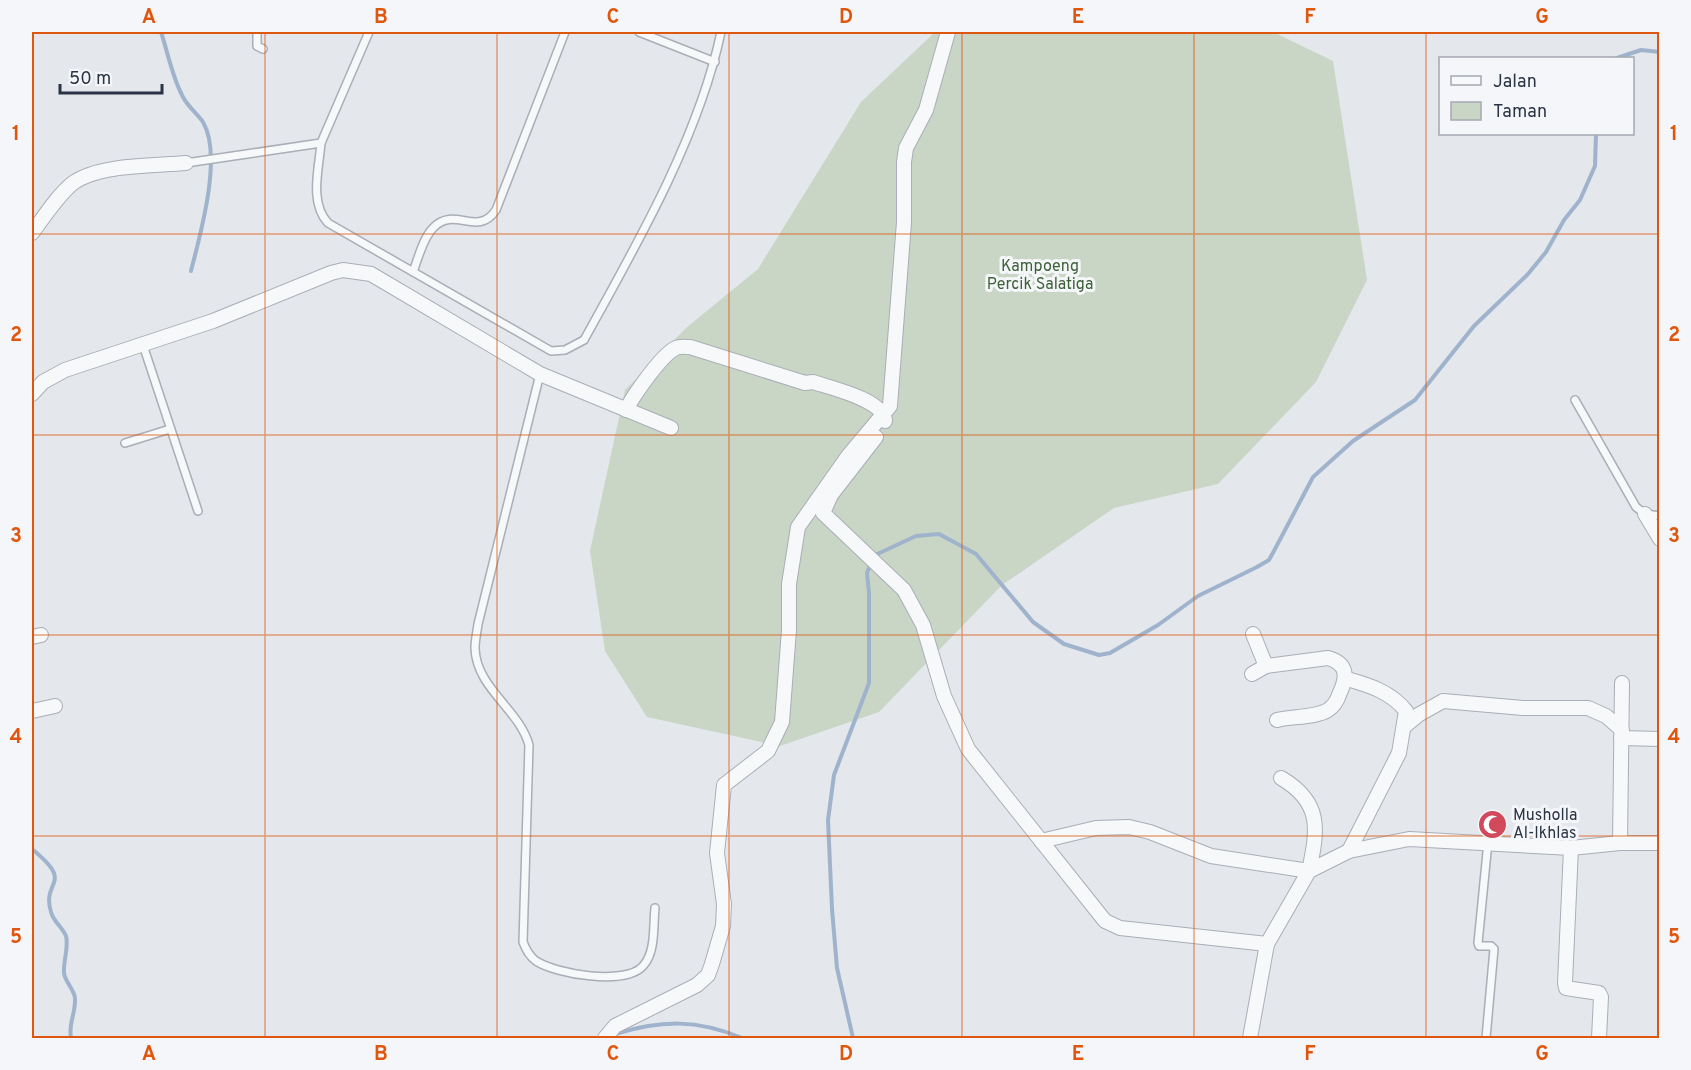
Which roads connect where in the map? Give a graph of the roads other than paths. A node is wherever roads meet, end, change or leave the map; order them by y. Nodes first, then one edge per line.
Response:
1 (256, 32) edge
2 (369, 32) edge
3 (565, 32) edge
4 (639, 32) edge
5 (721, 32) edge
6 (948, 32) edge
7 (263, 49) dead end
8 (715, 62) junction
9 (321, 143) junction
10 (186, 163) joint
11 (32, 233) edge
12 (413, 272) junction
13 (143, 345) junction
14 (540, 374) junction
15 (32, 394) edge
16 (1575, 400) dead end
17 (626, 410) junction
18 (885, 415) junction
19 (671, 428) dead end
20 (170, 429) junction
21 (125, 443) dead end
22 (198, 511) dead end
23 (1645, 514) junction
24 (1659, 516) edge
25 (1659, 539) edge
26 (1253, 634) dead end
27 (1266, 666) junction
28 (1252, 674) dead end
29 (1347, 679) junction
30 (1622, 683) dead end
31 (55, 706) dead end
32 (32, 711) edge
33 (1277, 720) dead end
34 (1406, 725) junction
35 (1621, 734) junction
36 (1659, 739) edge
37 (1281, 778) dead end
38 (1041, 841) junction
39 (1488, 842) junction
40 (1620, 843) junction
41 (1659, 843) edge
42 (1571, 848) junction
43 (1349, 851) junction
44 (1309, 871) junction
45 (655, 908) dead end
46 (1267, 944) junction
47 (608, 1035) edge
48 (1250, 1038) edge
49 (1486, 1038) edge
50 (1599, 1038) edge

1 - 7 lane
2 - 9 lane
3 - 12 lane
4 - 8 lane
5 - 8 lane
6 - 18 street
8 - 12 lane
9 - 10 lane
9 - 12 lane
10 - 11 street
13 - 14 street
13 - 15 street
13 - 20 lane
14 - 17 street
14 - 45 lane
16 - 23 lane
17 - 18 street
17 - 19 street
18 - 38 street
18 - 47 street
20 - 21 lane
20 - 22 lane
23 - 24 lane
23 - 25 street
26 - 27 street
27 - 28 street
27 - 29 street
29 - 33 street
29 - 34 street
30 - 35 street
31 - 32 street
34 - 35 street
34 - 43 street
35 - 36 street
35 - 40 street
37 - 44 street
38 - 44 street
38 - 46 street
39 - 42 street
39 - 43 street
39 - 49 lane
40 - 41 street
40 - 42 street
42 - 50 street
43 - 44 street
44 - 46 street
46 - 48 street

